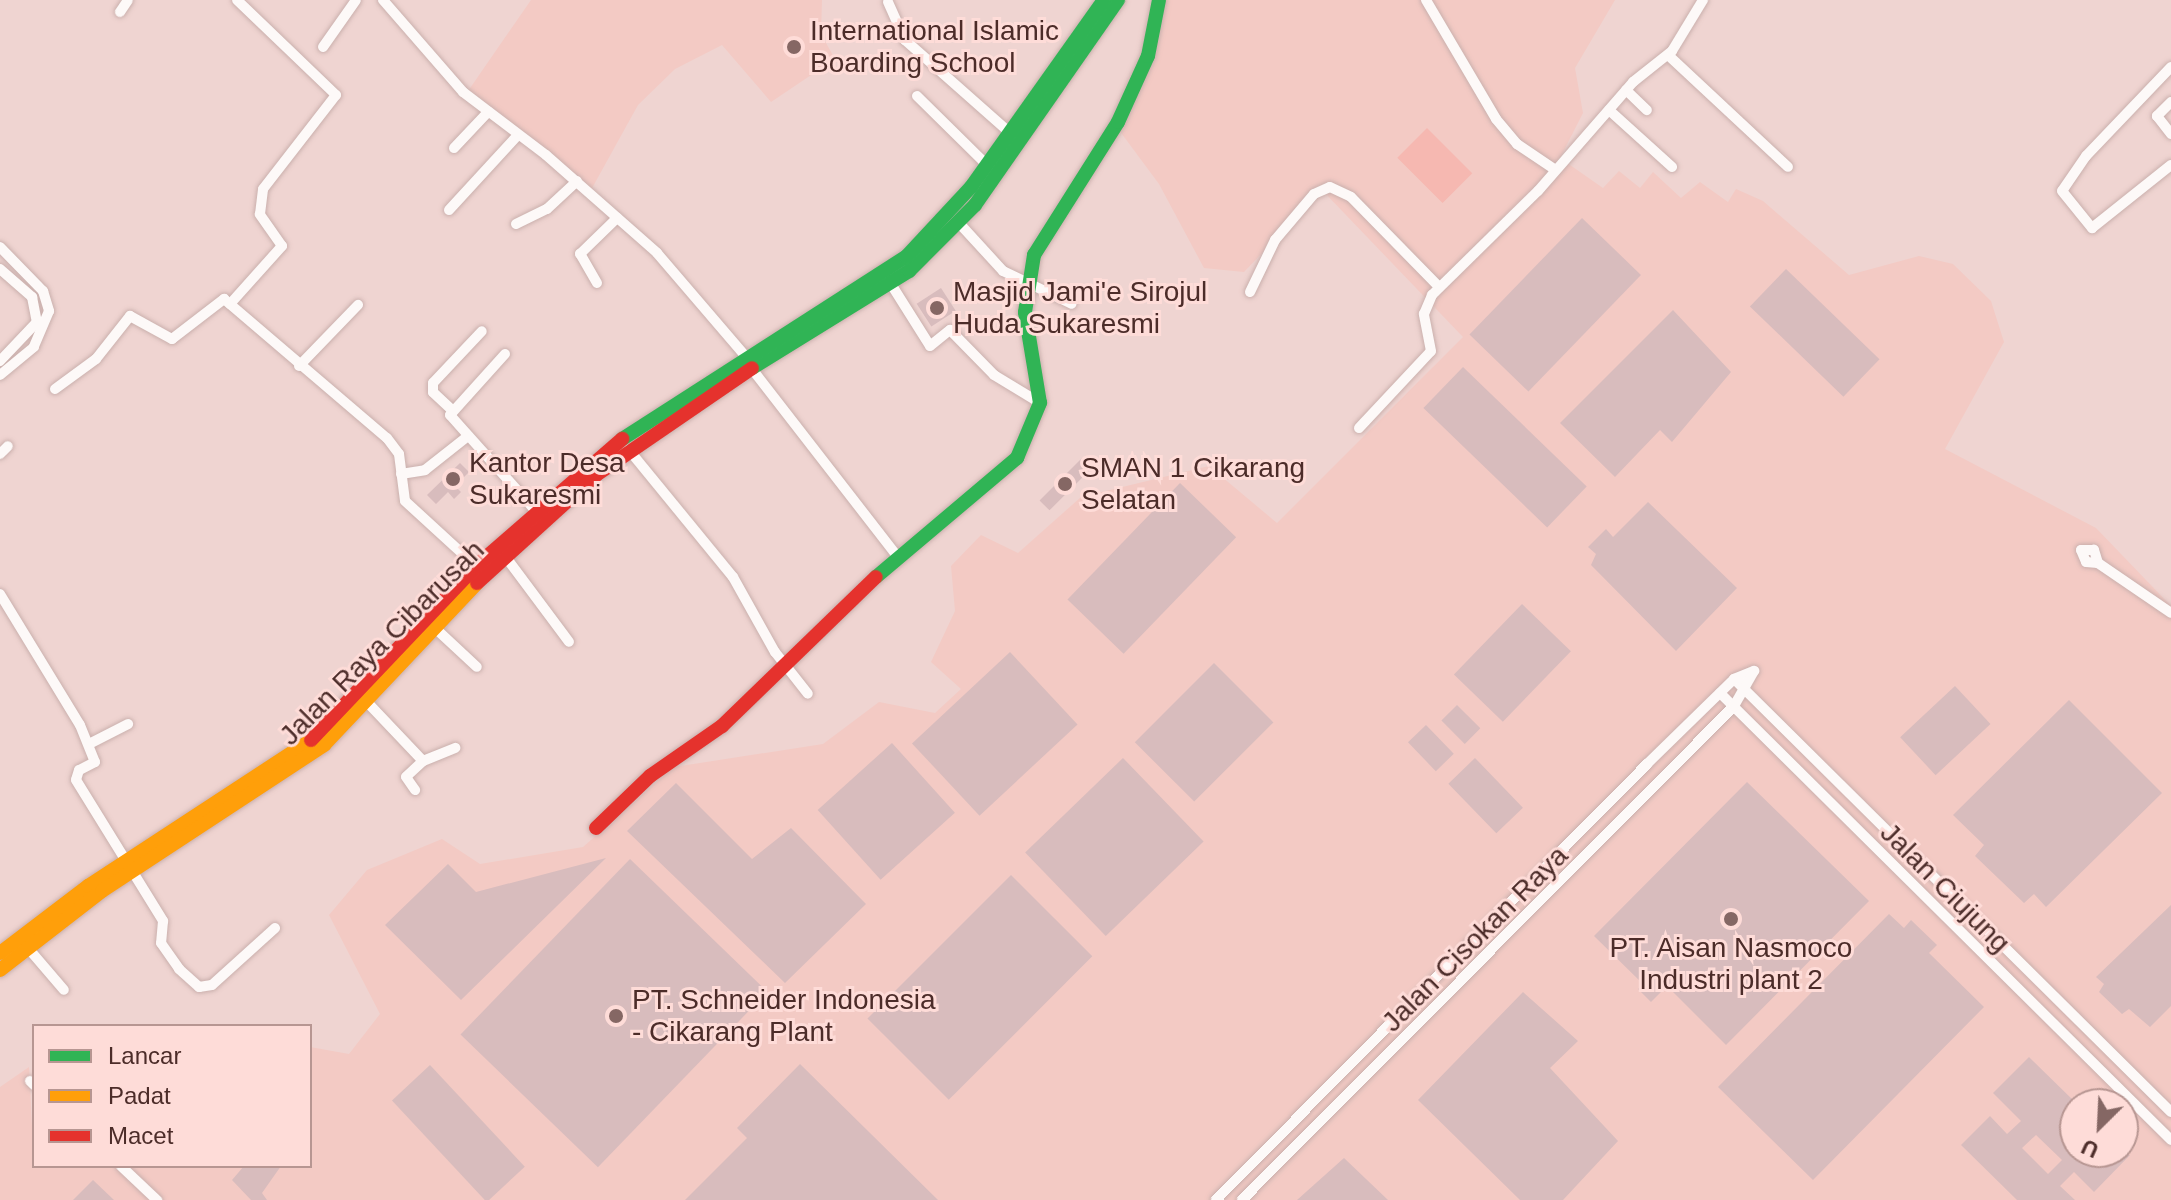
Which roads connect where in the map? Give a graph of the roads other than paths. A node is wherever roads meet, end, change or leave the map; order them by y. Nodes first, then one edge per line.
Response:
1 (128, 0) edge
2 (237, 0) edge
3 (356, 0) edge
4 (383, 0) edge
5 (1102, 0) edge
6 (1118, 0) edge
7 (1159, 0) edge
8 (1426, 0) edge
9 (1703, 0) edge
10 (888, 2) edge
11 (120, 12) dead end
12 (323, 47) dead end
13 (1668, 55) junction
14 (2171, 67) edge
15 (1626, 90) junction
16 (917, 96) dead end
17 (2171, 102) edge
18 (1609, 110) junction
19 (1647, 110) dead end
20 (488, 112) junction
21 (1010, 133) junction
22 (2171, 134) edge
23 (518, 135) junction
24 (454, 148) dead end
25 (987, 165) junction
26 (2171, 165) edge
27 (1672, 167) dead end
28 (1788, 167) dead end
29 (1554, 169) junction
30 (577, 181) junction
31 (449, 210) dead end
32 (617, 218) junction
33 (516, 224) dead end
34 (949, 227) junction
35 (0, 247) edge
36 (902, 268) junction
37 (0, 269) edge
38 (597, 283) dead end
39 (891, 284) junction
40 (1026, 284) junction
41 (1439, 287) junction
42 (1250, 292) dead end
43 (230, 304) junction
44 (1072, 304) dead end
45 (358, 305) dead end
46 (482, 331) dead end
47 (505, 354) dead end
48 (0, 361) edge
49 (749, 363) junction
50 (299, 366) junction
51 (0, 375) edge
52 (55, 389) dead end
53 (1040, 403) junction
54 (452, 410) junction
55 (1359, 428) dead end
56 (468, 436) junction
57 (629, 450) junction
58 (401, 474) junction
59 (534, 509) junction
60 (501, 555) junction
61 (897, 556) junction
62 (2098, 563) dead end
63 (476, 566) junction
64 (0, 594) edge
65 (2171, 613) edge
66 (435, 628) junction
67 (569, 642) dead end
68 (477, 667) dead end
69 (785, 668) junction
70 (1734, 679) junction
71 (1747, 692) junction
72 (1720, 693) junction
73 (808, 694) dead end
74 (367, 702) junction
75 (1734, 706) junction
76 (128, 724) dead end
77 (89, 744) junction
78 (456, 748) dead end
79 (423, 761) junction
80 (415, 790) dead end
81 (596, 828) dead end
82 (126, 868) junction
83 (275, 928) dead end
84 (28, 948) junction
85 (0, 953) edge
86 (0, 970) edge
87 (64, 990) dead end
88 (2171, 1112) edge
89 (2171, 1140) edge
90 (123, 1168) edge
91 (157, 1200) edge
92 (1216, 1200) edge
93 (1242, 1200) edge

1 - 11 street
2 - 43 street
3 - 12 street
4 - 20 street
5 - 21 street, Jalan Raya Cibarusah
6 - 34 street, Jalan Raya Cibarusah
7 - 40 street
8 - 29 street
9 - 13 street
10 - 21 street
13 - 15 street
13 - 28 street
14 - 26 street
15 - 18 street
15 - 19 street
16 - 25 street
17 - 22 street
18 - 27 street
18 - 29 street
20 - 23 street
20 - 24 street
21 - 25 street, Jalan Raya Cibarusah
23 - 30 street
23 - 31 street
25 - 34 street, Jalan Raya Cibarusah
29 - 41 street
30 - 32 street
30 - 33 street
32 - 38 street
32 - 49 street
34 - 36 street, Jalan Raya Cibarusah
34 - 40 street
35 - 51 street
36 - 39 street, Jalan Raya Cibarusah
36 - 49 street, Jalan Raya Cibarusah
37 - 48 street
39 - 49 street, Jalan Raya Cibarusah
39 - 53 street
40 - 44 street
40 - 53 street
41 - 42 street
41 - 55 street
43 - 50 street
43 - 52 street
45 - 50 street
46 - 54 street
47 - 54 street
49 - 57 street, Jalan Raya Cibarusah
49 - 59 street, Jalan Raya Cibarusah
49 - 61 street
50 - 58 street
53 - 61 street
54 - 56 street
56 - 58 street
56 - 59 street
57 - 60 street, Jalan Raya Cibarusah
57 - 69 street
58 - 63 street
59 - 60 street, Jalan Raya Cibarusah
60 - 63 street, Jalan Raya Cibarusah
60 - 66 street, Jalan Raya Cibarusah
60 - 67 street
61 - 69 street
62 - 65 street
63 - 82 street, Jalan Raya Cibarusah
64 - 77 street
66 - 68 street
66 - 74 street, Jalan Raya Cibarusah
69 - 73 street
69 - 81 street
70 - 71 street, Jalan Ciujung
70 - 71 street
70 - 72 street, Jalan Cisokan Raya
71 - 75 street, Jalan Cisokan Raya
71 - 88 street, Jalan Ciujung
72 - 75 street
72 - 92 street, Jalan Cisokan Raya
74 - 79 street
74 - 82 street, Jalan Raya Cibarusah
75 - 89 street
75 - 93 street, Jalan Cisokan Raya
76 - 77 street
77 - 82 street
78 - 79 street
79 - 80 street
82 - 83 street
82 - 84 street, Jalan Raya Cibarusah
82 - 85 street, Jalan Raya Cibarusah
84 - 86 street, Jalan Raya Cibarusah
84 - 87 street
90 - 91 street

